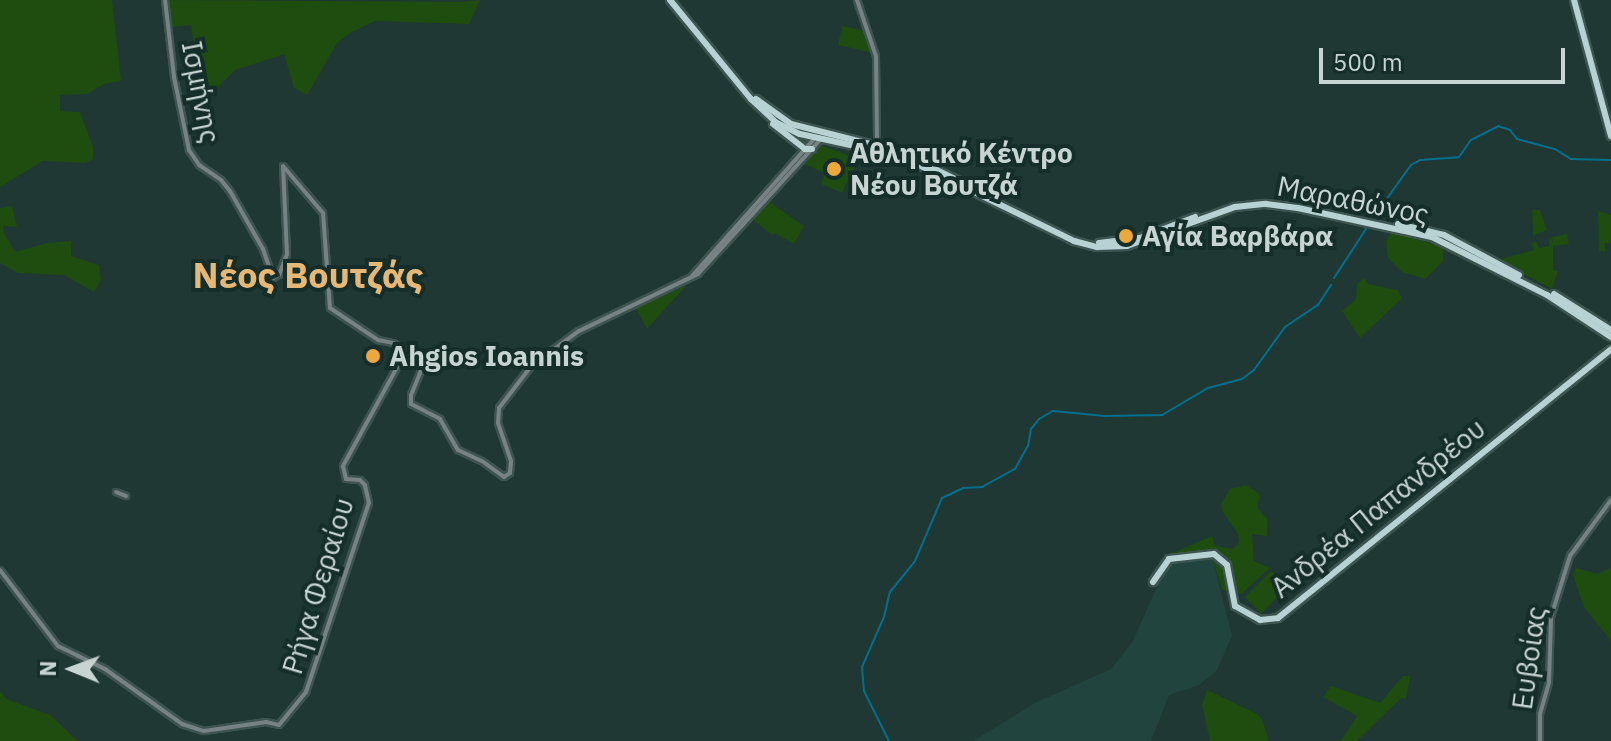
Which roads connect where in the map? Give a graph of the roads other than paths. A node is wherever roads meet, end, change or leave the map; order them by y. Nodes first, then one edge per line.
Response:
1 (165, 0) edge
2 (673, 0) edge
3 (857, 0) edge
4 (1574, 0) edge
5 (767, 116) junction
6 (820, 136) junction
7 (1611, 136) edge
8 (874, 147) junction
9 (808, 149) junction
10 (1611, 330) edge
11 (1611, 337) edge
12 (1611, 349) edge
13 (406, 351) junction
14 (116, 492) dead end
15 (126, 496) dead end
16 (1611, 500) edge
17 (0, 570) edge
18 (1153, 582) dead end
19 (1540, 741) edge

1 - 13 street, Ισμήνης
2 - 5 main road, Μαραθώνος
2 - 6 main road, Μαραθώνος
3 - 8 street
4 - 7 main road
5 - 6 main road, Μαραθώνος
5 - 9 main road
6 - 8 main road, Μαραθώνος
6 - 9 street
8 - 10 main road, Μαραθώνος
8 - 11 main road, Μαραθώνος
9 - 13 street
12 - 18 main road, Ανδρέα Παπανδρέου
13 - 17 street, Ρήγα Φεραίου
14 - 15 street
16 - 19 street, Ευβοίας

